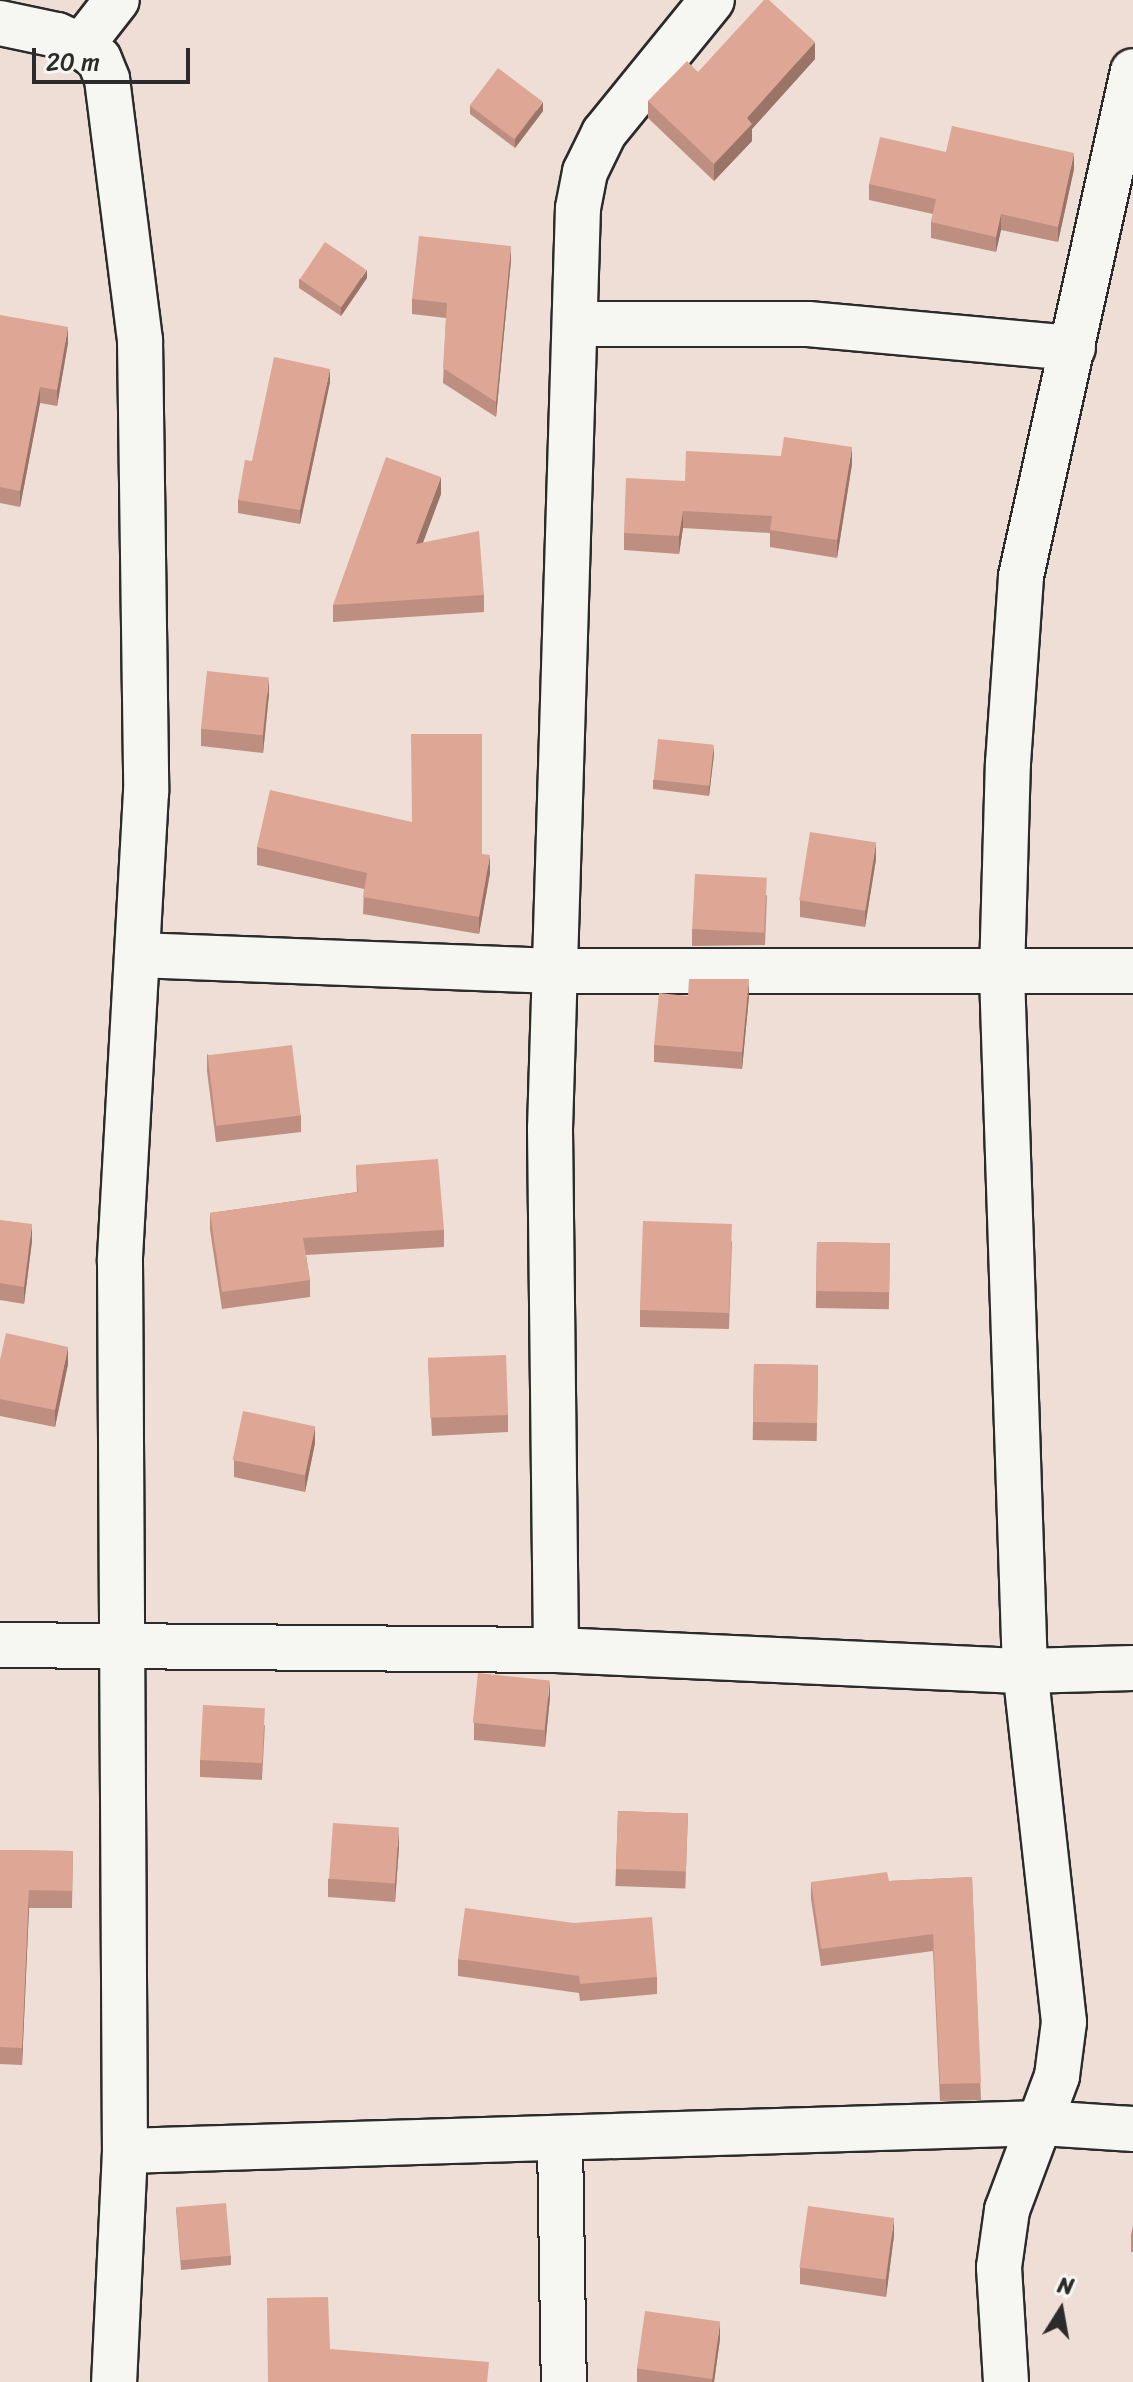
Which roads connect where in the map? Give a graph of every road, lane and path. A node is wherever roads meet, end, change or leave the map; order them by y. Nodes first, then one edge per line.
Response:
1 (117, 0) edge
2 (712, 0) edge
3 (0, 23) edge
4 (81, 46) junction
5 (1133, 71) edge
6 (575, 324) junction
7 (1073, 348) junction
8 (137, 955) junction
9 (555, 971) junction
10 (1133, 971) edge
11 (1002, 974) junction
12 (118, 1643) junction
13 (0, 1645) edge
14 (556, 1650) junction
15 (1133, 1668) edge
16 (1025, 1671) junction
17 (1042, 2123) junction
18 (1133, 2129) edge
19 (560, 2140) junction
20 (125, 2151) junction
21 (114, 2382) edge
22 (564, 2382) edge
23 (1006, 2382) edge

1 - 4 street
2 - 6 street
3 - 4 street
4 - 8 street
5 - 7 street
6 - 7 street
6 - 9 street
7 - 11 street
8 - 9 street
8 - 12 street
9 - 11 street
9 - 14 street
10 - 11 street
11 - 16 street
12 - 13 street
12 - 14 street
12 - 20 street
14 - 16 street
15 - 16 street
16 - 17 street
17 - 18 street
17 - 19 street
17 - 23 street
19 - 20 street
19 - 22 street
20 - 21 street

